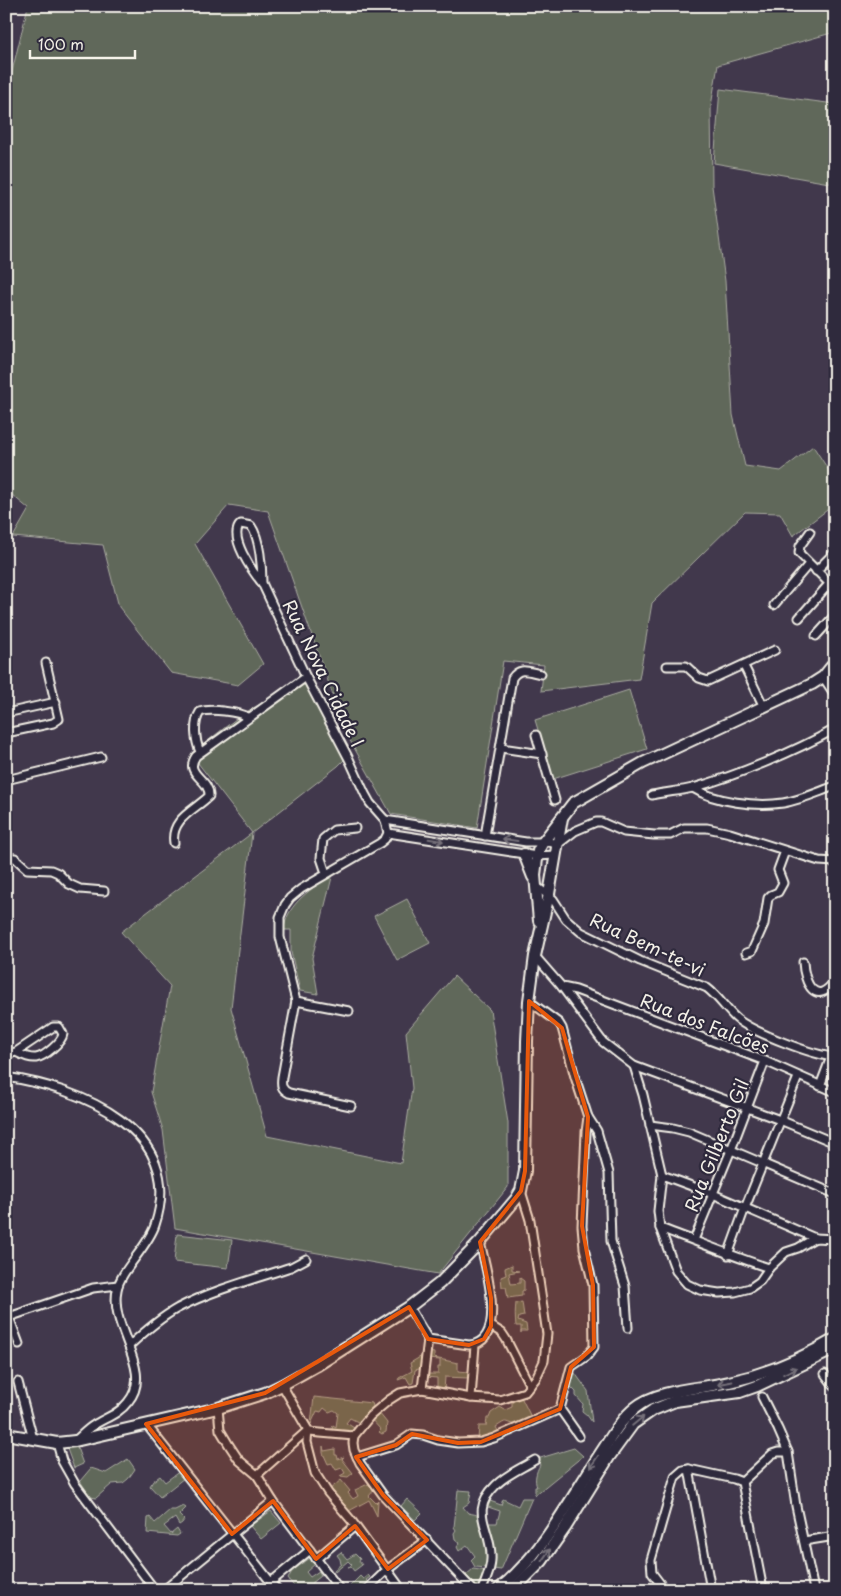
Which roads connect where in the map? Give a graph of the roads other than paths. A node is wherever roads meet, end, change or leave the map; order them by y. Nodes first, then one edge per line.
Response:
1 (810, 532) dead end
2 (835, 552) edge
3 (809, 564) junction
4 (816, 571) junction
5 (262, 583) junction
6 (832, 587) edge
7 (774, 605) dead end
8 (835, 615) edge
9 (799, 618) dead end
10 (816, 636) dead end
11 (775, 650) dead end
12 (835, 662) edge
13 (46, 663) dead end
14 (667, 666) dead end
15 (744, 666) junction
16 (541, 674) dead end
17 (306, 677) junction
18 (822, 677) junction
19 (835, 695) edge
20 (56, 702) junction
21 (764, 707) junction
22 (6, 713) edge
23 (248, 717) junction
24 (835, 730) edge
25 (6, 733) edge
26 (536, 735) dead end
27 (501, 748) junction
28 (200, 752) junction
29 (542, 754) junction
30 (101, 757) dead end
31 (6, 780) edge
32 (835, 786) edge
33 (693, 788) junction
34 (652, 795) dead end
35 (555, 800) dead end
36 (562, 818) junction
37 (385, 820) junction
38 (355, 828) dead end
39 (388, 832) junction
40 (477, 835) junction
41 (486, 836) junction
42 (526, 842) junction
43 (543, 842) junction
44 (174, 843) dead end
45 (475, 846) junction
46 (556, 850) junction
47 (786, 851) junction
48 (524, 854) junction
49 (537, 856) junction
50 (6, 857) edge
51 (835, 862) edge
52 (326, 873) junction
53 (536, 886) junction
54 (104, 891) dead end
55 (549, 894) junction
56 (540, 932) junction
57 (746, 953) dead end
58 (535, 956) junction
59 (803, 962) dead end
60 (835, 980) edge
61 (562, 987) junction
62 (530, 1001) junction
63 (296, 1002) junction
64 (349, 1011) dead end
65 (16, 1052) junction
66 (6, 1054) edge
67 (833, 1057) edge
68 (765, 1061) junction
69 (634, 1066) junction
70 (6, 1077) edge
71 (798, 1077) junction
72 (820, 1086) junction
73 (835, 1092) edge
74 (351, 1106) dead end
75 (748, 1108) junction
76 (588, 1117) junction
77 (780, 1120) junction
78 (650, 1125) junction
79 (835, 1143) edge
80 (732, 1150) junction
81 (763, 1163) junction
82 (662, 1175) junction
83 (521, 1191) junction
84 (713, 1194) junction
85 (835, 1194) edge
86 (745, 1208) junction
87 (660, 1228) junction
88 (815, 1238) junction
89 (835, 1238) edge
90 (694, 1240) junction
91 (480, 1242) junction
92 (728, 1255) junction
93 (306, 1259) dead end
94 (769, 1268) junction
95 (118, 1285) junction
96 (408, 1307) junction
97 (6, 1308) edge
98 (9, 1317) junction
99 (491, 1326) junction
100 (628, 1328) dead end
101 (428, 1339) junction
102 (835, 1339) edge
103 (19, 1344) dead end
104 (475, 1345) junction
105 (129, 1346) junction
106 (835, 1349) edge
107 (825, 1374) dead end
108 (18, 1382) dead end
109 (282, 1386) junction
110 (530, 1386) junction
111 (835, 1386) edge
112 (422, 1389) junction
113 (762, 1397) dead end
114 (471, 1398) junction
115 (218, 1408) junction
116 (560, 1409) junction
117 (146, 1424) junction
118 (308, 1430) junction
119 (6, 1434) edge
120 (354, 1436) junction
121 (579, 1436) dead end
122 (33, 1439) junction
123 (75, 1441) junction
124 (57, 1443) junction
125 (788, 1452) junction
126 (357, 1457) junction
127 (535, 1460) dead end
128 (689, 1469) junction
129 (257, 1475) junction
130 (742, 1482) junction
131 (274, 1501) junction
132 (355, 1526) junction
133 (232, 1534) junction
134 (835, 1536) edge
135 (427, 1540) junction
136 (804, 1541) junction
137 (310, 1550) junction
138 (316, 1559) junction
139 (388, 1569) junction
140 (271, 1582) junction
141 (156, 1590) edge
142 (164, 1590) edge
143 (276, 1590) edge
144 (340, 1590) edge
145 (366, 1590) edge
146 (402, 1590) edge
147 (473, 1590) edge
148 (482, 1590) edge
149 (498, 1590) edge
150 (513, 1590) edge
151 (665, 1590) edge
152 (711, 1590) edge
153 (763, 1590) edge
154 (814, 1590) edge

1 - 3 street
2 - 4 street
3 - 4 street
3 - 7 street
4 - 6 street
5 - 5 street, Rua Nova Cidade I
5 - 17 street, Rua Nova Cidade I
6 - 9 street
8 - 10 street
11 - 15 street
12 - 18 main road
13 - 20 street
14 - 15 street
15 - 21 street
16 - 27 street
17 - 23 street
17 - 37 street, Rua Nova Cidade I
18 - 19 street
18 - 21 main road
20 - 22 street
20 - 25 street
21 - 36 main road
23 - 28 street
23 - 28 street
24 - 33 street
26 - 29 street
27 - 29 street
27 - 41 street
28 - 44 street
29 - 35 street
30 - 31 street
32 - 33 street
33 - 34 street
36 - 43 main road
36 - 46 main road
37 - 39 street, Rua Nova Cidade I
37 - 40 street
38 - 52 street
39 -> 45 street
39 - 52 street
40 - 41 street
40 - 45 street
42 -> 41 street
42 - 43 street
42 - 48 street
43 - 46 street
43 - 49 main road
45 - 48 street
46 - 47 street
46 - 49 street
46 - 55 main road
47 - 51 street
47 - 57 street
48 - 49 street
48 - 53 main road
49 - 53 main road
50 - 54 street
52 - 63 street
53 - 55 street, Rua Bem-te-vi
53 - 56 main road
55 - 56 main road
55 - 67 street, Rua Bem-te-vi
56 - 58 main road
58 - 61 street
58 - 62 main road
59 - 60 street
61 - 68 street, Rua dos Falcões
61 - 69 street
62 - 76 street
62 - 83 main road
63 - 64 street
63 - 74 street
65 - 65 street
65 - 66 street
67 - 72 street
68 - 71 street, Rua dos Falcões
68 - 75 street, Rua Gilberto Gil
69 - 75 street
69 - 78 street
70 - 95 street
71 - 72 street, Rua dos Falcões
71 - 77 street
72 - 73 street, Rua dos Falcões
75 - 77 street
75 - 80 street, Rua Gilberto Gil
76 - 100 street
76 - 116 street
77 - 79 street
77 - 81 street
78 - 80 street
78 - 82 street
80 - 81 street
80 - 84 street, Rua Gilberto Gil
81 - 85 street
81 - 86 street
82 - 84 street
82 - 87 street
83 - 91 main road
83 - 110 street
84 - 86 street
84 - 90 street, Rua Gilberto Gil
86 - 88 street
86 - 92 street
87 - 90 street
87 - 94 street
88 - 89 street
88 - 94 street
90 - 92 street
91 - 96 main road
91 - 99 street
92 - 94 street
93 - 105 street
95 - 98 street
95 - 105 street
96 - 101 street
96 - 109 main road
97 - 98 street
98 - 103 street
99 - 104 street
99 - 110 street
101 - 104 street
101 - 112 street
102 -> 149 main road
104 - 114 street
105 - 123 street
150 -> 106 main road
107 - 111 street
108 - 122 street
109 - 115 main road
109 - 118 street
110 - 114 street
112 - 114 street
112 - 120 street
113 - 125 street
115 - 117 main road
115 - 129 street
116 - 121 street
116 - 126 street
117 - 123 main road
117 - 133 street
118 - 120 street
118 - 129 street
118 - 132 street
119 - 122 main road
120 - 126 street
122 - 124 main road
123 - 124 main road
124 - 141 street
125 - 130 street
125 - 136 street
126 - 135 street
127 - 148 street
128 - 130 street
128 - 151 street
128 - 152 street
129 - 131 street
130 - 153 street
131 - 133 street
131 - 137 street
132 - 138 street
132 - 139 street
133 - 140 street
133 - 142 street
134 - 136 street
135 - 139 street
135 - 147 street
136 - 154 street
137 - 138 street
137 - 140 street
138 - 144 street
139 - 145 street
139 - 146 street
140 - 143 street

